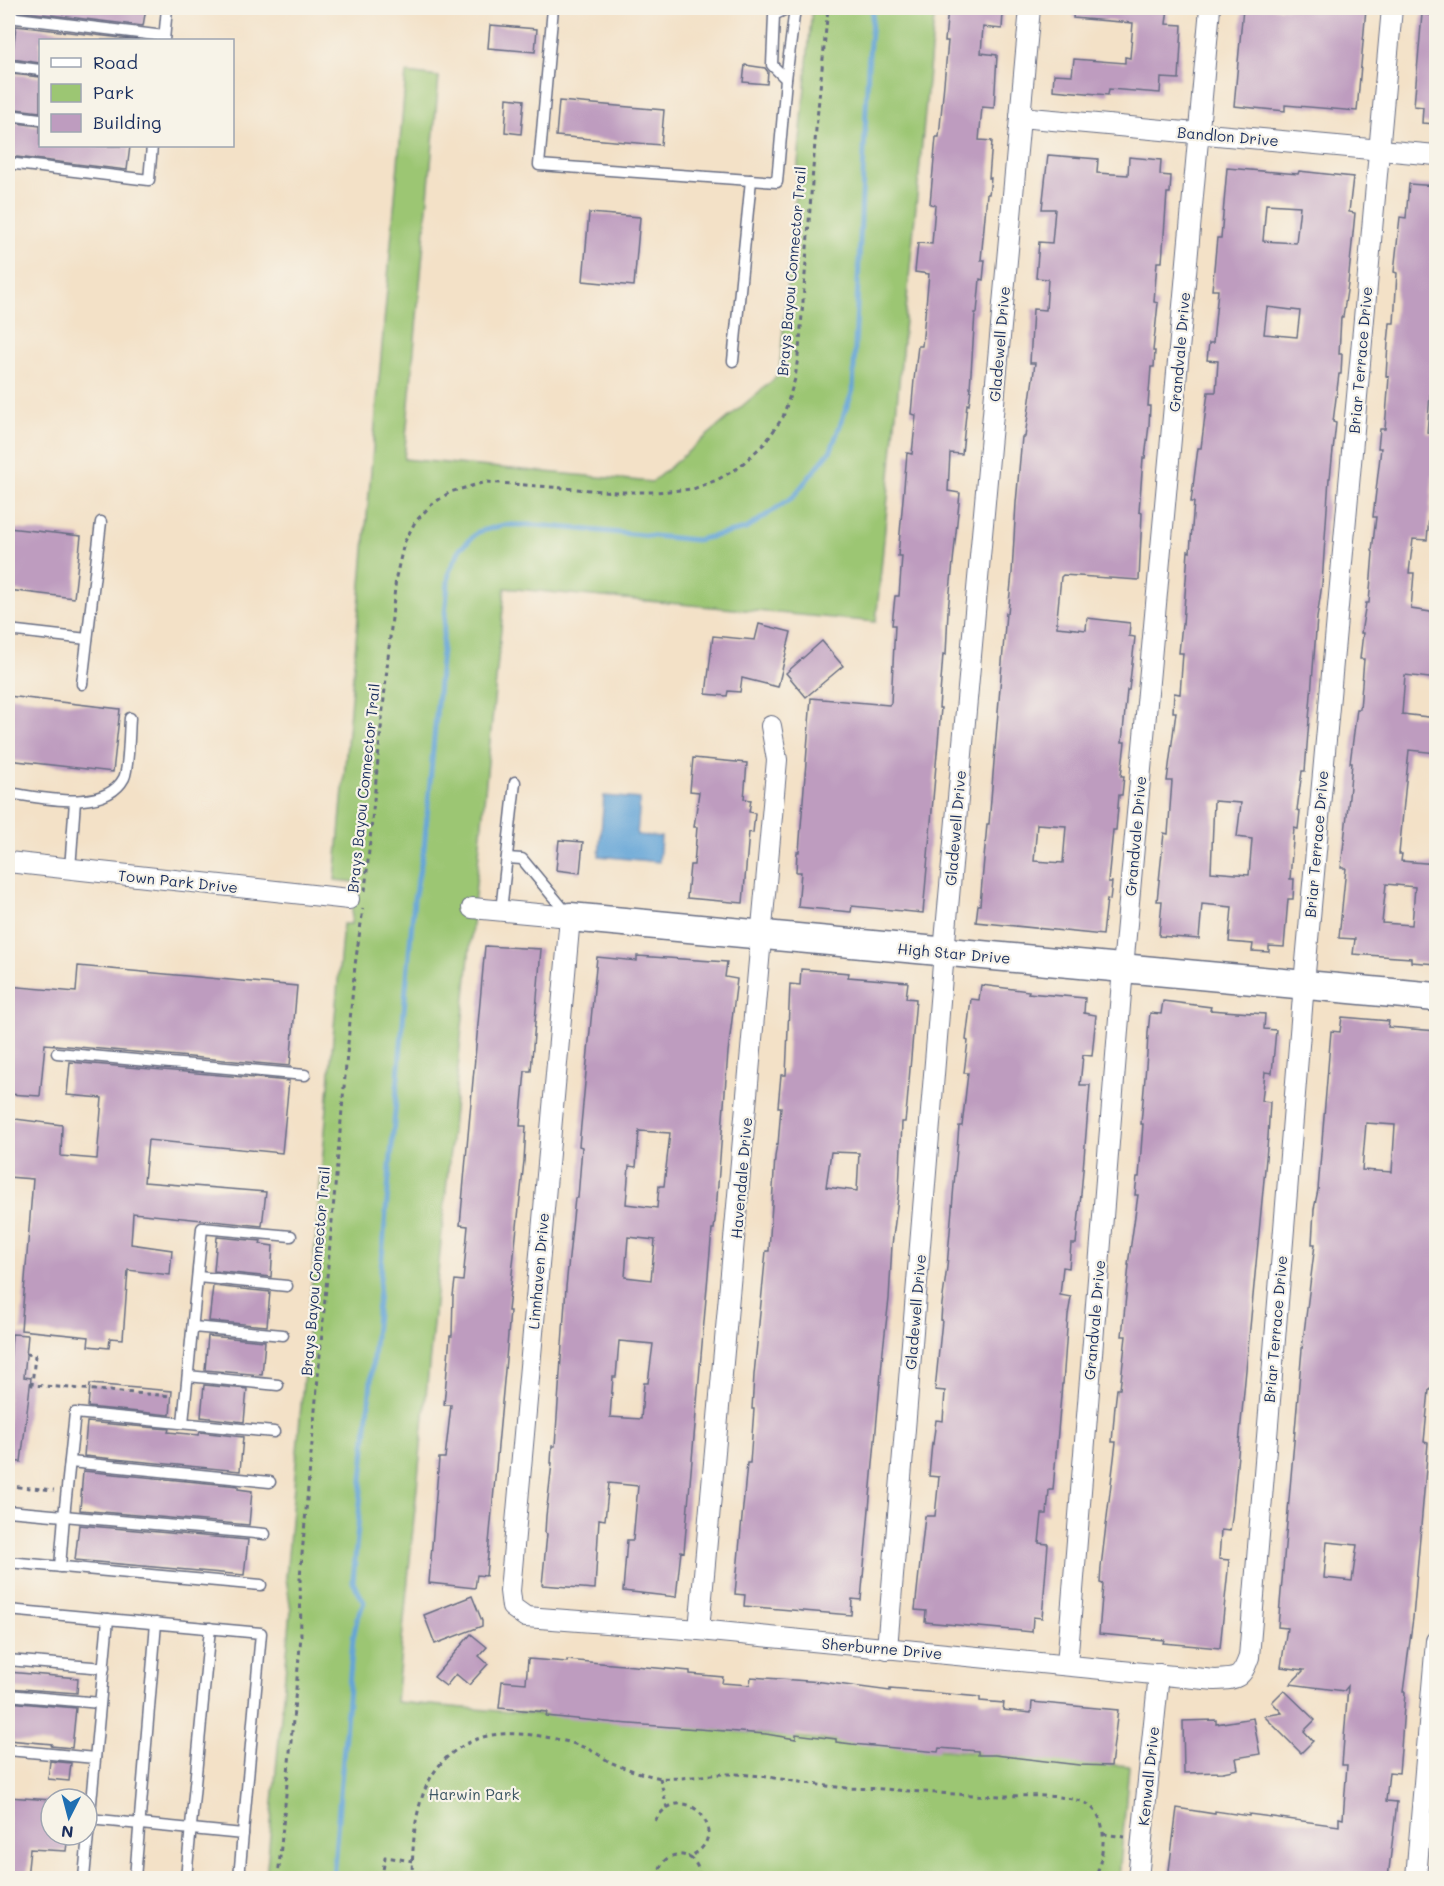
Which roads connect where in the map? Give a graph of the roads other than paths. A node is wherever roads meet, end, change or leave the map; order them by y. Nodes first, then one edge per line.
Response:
1 (167, 8) edge
2 (554, 8) edge
3 (788, 8) edge
4 (795, 8) edge
5 (1030, 8) edge
6 (1210, 8) edge
7 (1392, 8) edge
8 (8, 17) edge
9 (164, 38) edge
10 (8, 66) edge
11 (39, 70) edge
12 (786, 79) junction
13 (8, 116) edge
14 (1020, 117) junction
15 (39, 119) edge
16 (1199, 133) junction
17 (152, 147) edge
18 (1380, 150) junction
19 (1437, 155) edge
20 (8, 163) edge
21 (751, 180) junction
22 (733, 361) dead end
23 (101, 522) dead end
24 (8, 630) edge
25 (87, 639) junction
26 (82, 684) dead end
27 (130, 718) dead end
28 (771, 726) dead end
29 (515, 782) dead end
30 (8, 793) edge
31 (75, 801) junction
32 (507, 858) junction
33 (8, 862) edge
34 (70, 869) junction
35 (349, 899) dead end
36 (472, 908) dead end
37 (501, 911) junction
38 (570, 917) junction
39 (763, 936) junction
40 (944, 952) junction
41 (1123, 968) junction
42 (1304, 984) junction
43 (1437, 997) edge
44 (57, 1053) dead end
45 (305, 1075) dead end
46 (291, 1236) dead end
47 (198, 1277) junction
48 (287, 1286) dead end
49 (193, 1327) junction
50 (283, 1335) dead end
51 (188, 1376) junction
52 (278, 1384) dead end
53 (183, 1424) junction
54 (274, 1432) dead end
55 (70, 1462) junction
56 (270, 1482) dead end
57 (8, 1511) edge
58 (64, 1516) junction
59 (265, 1534) dead end
60 (8, 1562) edge
61 (60, 1567) junction
62 (261, 1585) dead end
63 (8, 1610) edge
64 (526, 1617) joint
65 (108, 1619) junction
66 (156, 1623) junction
67 (210, 1628) junction
68 (699, 1630) junction
69 (1437, 1641) edge
70 (887, 1649) junction
71 (8, 1660) edge
72 (1067, 1665) junction
73 (104, 1668) junction
74 (1159, 1674) junction
75 (1236, 1677) joint
76 (8, 1695) edge
77 (100, 1703) junction
78 (8, 1750) edge
79 (95, 1758) junction
80 (92, 1787) edge
81 (99, 1821) edge
82 (141, 1824) junction
83 (191, 1829) junction
84 (243, 1834) junction
85 (87, 1847) edge
86 (84, 1878) edge
87 (135, 1878) edge
88 (186, 1878) edge
89 (239, 1878) edge
90 (1138, 1878) edge
91 (1416, 1878) edge

1 - 9 lane
2 - 21 lane
3 - 12 lane
4 - 12 lane
5 - 14 street, Gladewell Drive
6 - 16 street, Grandvale Drive
7 - 18 street, Briar Terrace Drive
8 - 9 lane
10 - 11 lane
12 - 21 lane
13 - 15 lane
14 - 16 street, Bandlon Drive
14 - 40 street, Gladewell Drive
16 - 18 street, Bandlon Drive
16 - 41 street, Grandvale Drive
17 - 20 lane
18 - 19 street, Bandlon Drive
18 - 42 street, Briar Terrace Drive
21 - 22 lane
23 - 25 lane
24 - 25 lane
25 - 26 lane
27 - 31 lane
28 - 39 street, Havendale Drive
29 - 32 lane
30 - 31 lane
31 - 34 lane
32 - 37 lane
32 - 38 lane
33 - 34 street, Town Park Drive
34 - 35 street, Town Park Drive
36 - 37 street, High Star Drive
37 - 38 street, High Star Drive
38 - 39 street, High Star Drive
38 - 64 street, Linnhaven Drive
39 - 40 street, High Star Drive
39 - 68 street, Havendale Drive
40 - 41 street, High Star Drive
40 - 70 street, Gladewell Drive
41 - 42 street, High Star Drive
41 - 72 street, Grandvale Drive
42 - 43 street, High Star Drive
42 - 75 street, Briar Terrace Drive
44 - 45 lane
46 - 47 lane
47 - 48 lane
47 - 49 lane
49 - 50 lane
49 - 51 lane
51 - 52 lane
51 - 53 lane
53 - 54 lane
53 - 55 lane
55 - 56 lane
55 - 58 lane
57 - 58 lane
58 - 59 lane
58 - 61 lane
60 - 61 lane
61 - 62 lane
63 - 65 lane
64 - 68 street, Sherburne Drive
65 - 66 lane
65 - 73 lane
66 - 67 lane
66 - 82 lane
67 - 83 lane
67 - 84 lane
68 - 70 street, Sherburne Drive
69 - 91 street
70 - 72 street, Sherburne Drive
71 - 73 lane
72 - 74 street, Sherburne Drive
73 - 77 lane
74 - 75 street, Sherburne Drive
74 - 90 street, Kenwall Drive
76 - 77 lane
77 - 79 lane
78 - 79 lane
79 - 80 lane
81 - 82 lane
82 - 83 lane
82 - 87 lane
83 - 84 lane
83 - 88 lane
84 - 89 lane
85 - 86 lane

